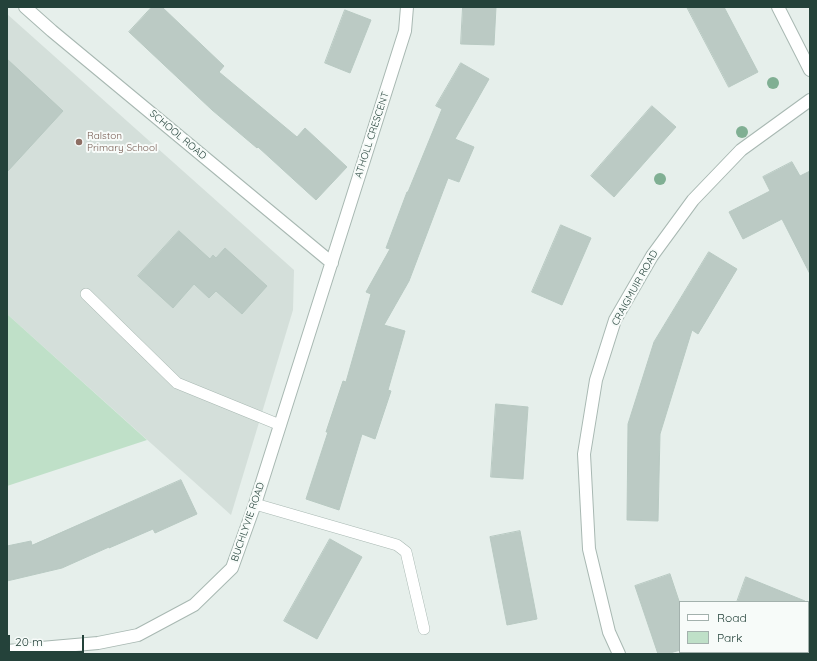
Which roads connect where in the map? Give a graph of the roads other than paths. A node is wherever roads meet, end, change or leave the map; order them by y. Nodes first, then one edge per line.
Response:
1 (25, 7) edge
2 (407, 7) edge
3 (778, 7) edge
4 (810, 70) edge
5 (810, 100) edge
6 (332, 263) junction
7 (86, 294) dead end
8 (280, 424) junction
9 (255, 504) junction
10 (424, 629) dead end
11 (7, 651) edge
12 (619, 654) edge

1 - 6 street, SCHOOL ROAD
2 - 6 street, ATHOLL CRESCENT
3 - 4 street
5 - 12 street, CRAIGMUIR ROAD
6 - 8 street, BUCHLYVIE ROAD
7 - 8 lane
8 - 9 street, BUCHLYVIE ROAD
9 - 10 lane
9 - 11 street, BUCHLYVIE ROAD

